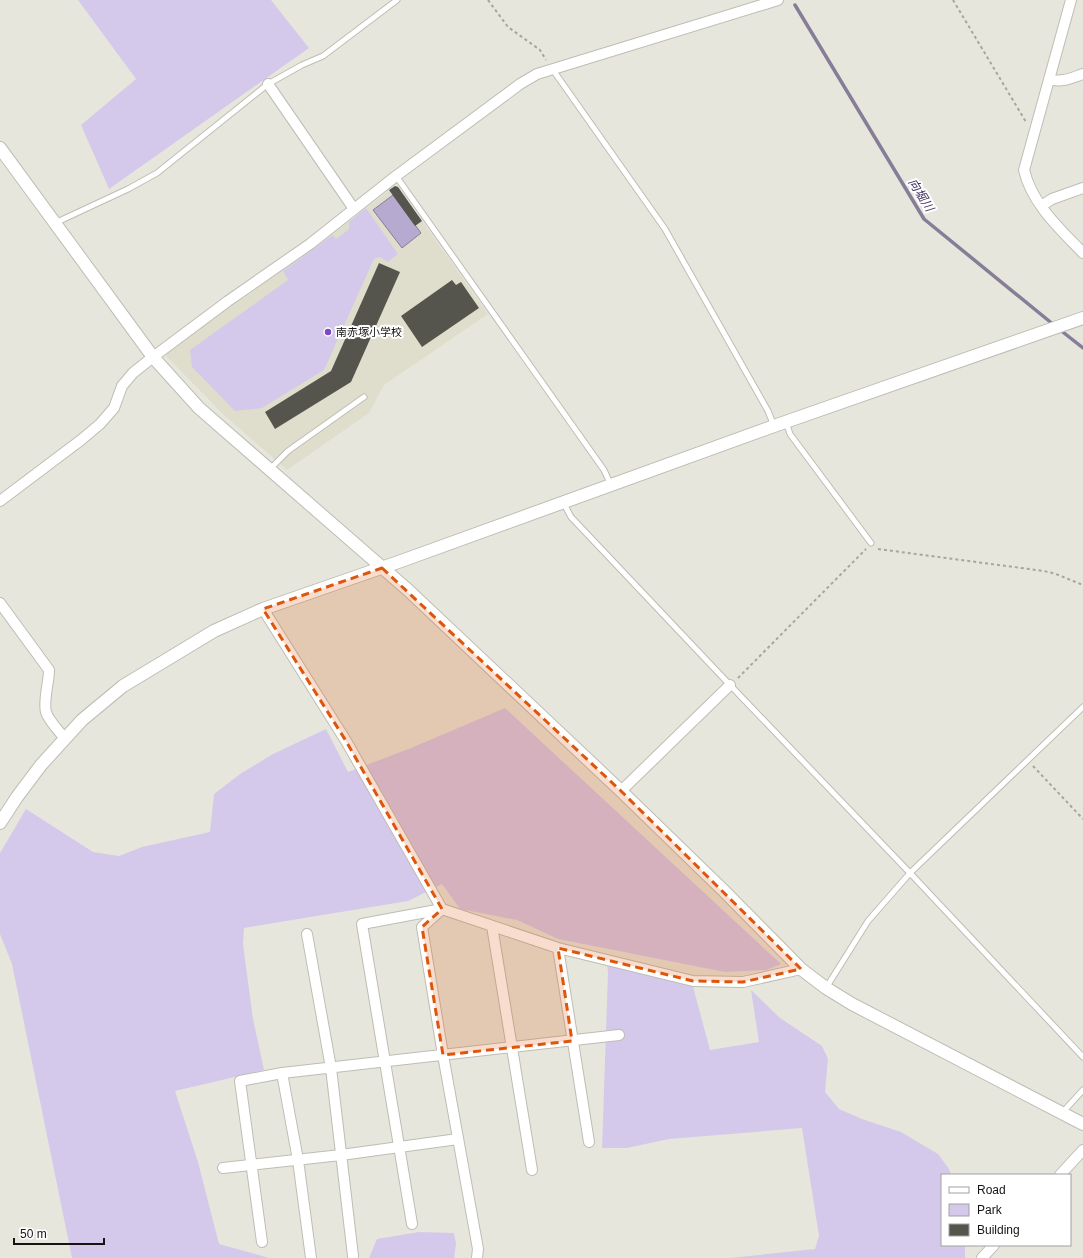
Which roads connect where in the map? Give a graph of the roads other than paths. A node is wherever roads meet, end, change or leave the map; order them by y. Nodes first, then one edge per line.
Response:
1 (397, 0) edge
2 (778, 0) edge
3 (1071, 0) edge
4 (553, 70) junction
5 (1083, 74) edge
6 (1049, 79) junction
7 (268, 84) junction
8 (0, 148) edge
9 (396, 176) junction
10 (1083, 188) edge
11 (1042, 206) junction
12 (354, 209) junction
13 (55, 223) junction
14 (1083, 253) edge
15 (1083, 318) edge
16 (153, 357) junction
17 (364, 397) dead end
18 (786, 422) junction
19 (774, 426) junction
20 (270, 470) junction
21 (611, 485) junction
22 (0, 501) edge
23 (563, 502) junction
24 (871, 543) road end
25 (382, 568) junction
26 (0, 604) edge
27 (264, 609) junction
28 (730, 686) junction
29 (1083, 706) edge
30 (65, 739) junction
31 (621, 791) junction
32 (0, 823) edge
33 (910, 873) junction
34 (442, 908) junction
35 (492, 926) junction
36 (306, 934) dead end
37 (558, 948) junction
38 (801, 969) junction
39 (826, 988) junction
40 (620, 1035) dead end
41 (572, 1041) junction
42 (512, 1048) junction
43 (443, 1055) junction
44 (1083, 1057) edge
45 (385, 1062) junction
46 (331, 1068) junction
47 (282, 1073) junction
48 (1083, 1090) edge
49 (1062, 1113) junction
50 (1083, 1124) edge
51 (458, 1139) junction
52 (588, 1142) dead end
53 (399, 1147) junction
54 (1083, 1150) edge
55 (341, 1155) junction
56 (298, 1160) junction
57 (252, 1165) junction
58 (223, 1168) dead end
59 (532, 1170) dead end
60 (1061, 1174) edge
61 (412, 1224) dead end
62 (262, 1242) dead end
63 (993, 1246) edge
64 (352, 1256) dead end
65 (310, 1258) edge
66 (477, 1258) edge
67 (982, 1258) edge

1 - 7 lane
2 - 4 street
3 - 6 street
4 - 9 street
4 - 19 lane
5 - 6 street
6 - 11 street
7 - 12 street
7 - 13 lane
8 - 13 street
9 - 12 street
9 - 21 lane
10 - 11 street
11 - 14 street
12 - 16 street
13 - 16 street
15 - 18 street
16 - 20 street
16 - 22 street
17 - 20 lane
18 - 19 street
18 - 24 lane
19 - 21 street
20 - 25 street
21 - 23 street
23 - 25 street
23 - 28 lane
25 - 27 street
25 - 31 street
26 - 30 street
27 - 30 street
27 - 34 street
28 - 31 street
28 - 33 lane
29 - 33 lane
30 - 32 street
31 - 38 street
33 - 39 lane
33 - 44 lane
34 - 35 street
34 - 43 street
34 - 45 street
35 - 37 street
35 - 42 street
36 - 46 street
37 - 38 street
37 - 41 street
38 - 39 street
39 - 49 street
40 - 41 street
41 - 42 street
41 - 52 street
42 - 43 street
42 - 59 street
43 - 45 street
43 - 51 street
45 - 46 street
45 - 53 street
46 - 47 street
46 - 55 street
47 - 56 street
47 - 57 street
48 - 49 lane
49 - 50 street
51 - 53 street
51 - 66 street
53 - 55 street
53 - 61 street
54 - 60 street
55 - 56 street
55 - 64 street
56 - 57 street
56 - 65 street
57 - 58 street
57 - 62 street
63 - 67 street

